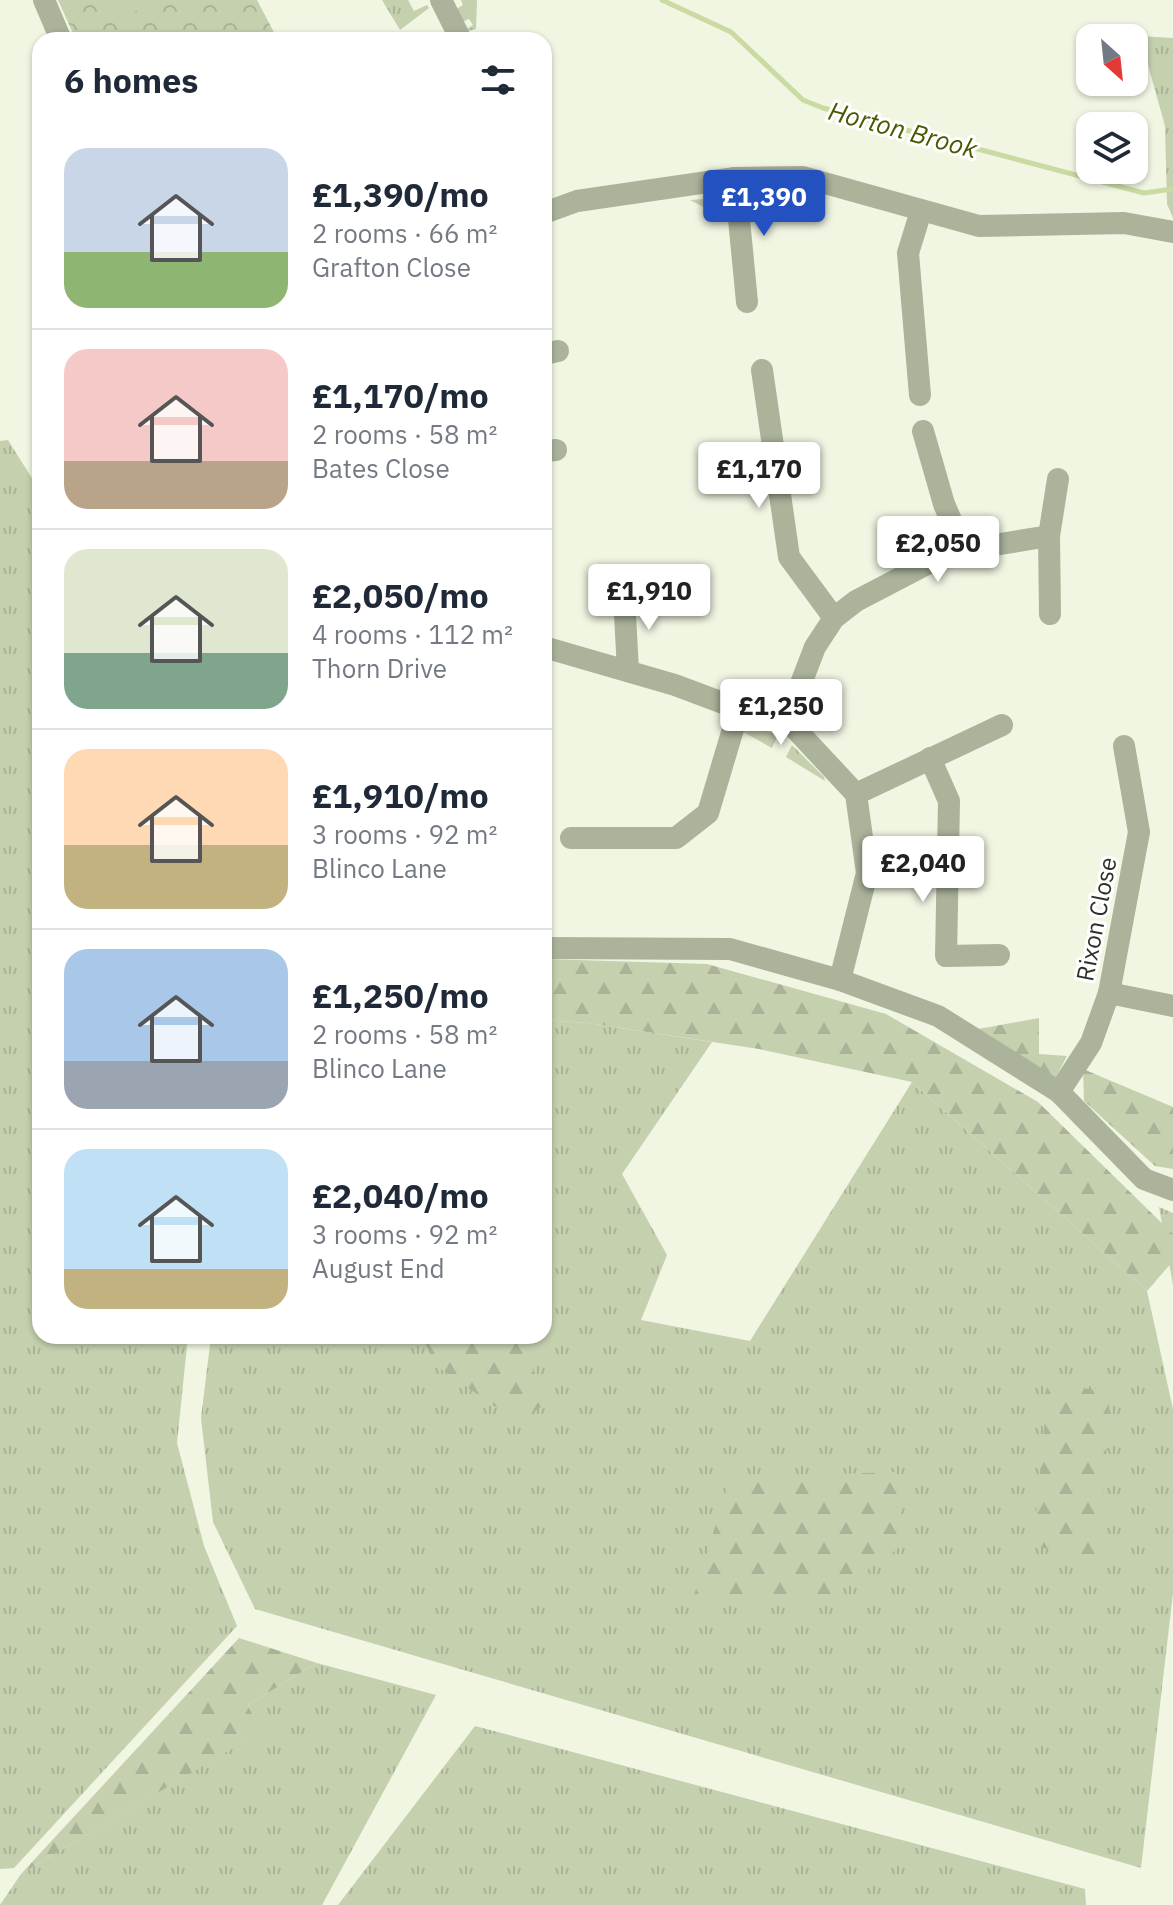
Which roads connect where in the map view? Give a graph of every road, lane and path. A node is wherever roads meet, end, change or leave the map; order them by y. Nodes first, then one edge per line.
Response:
1 (44, 0) edge
2 (441, 0) edge
3 (58, 32) edge
4 (457, 32) edge
5 (735, 178) junction
6 (552, 207) edge
7 (921, 211) junction
8 (1173, 232) edge
9 (747, 302) dead end
10 (762, 370) dead end
11 (920, 395) dead end
12 (923, 431) dead end
13 (1058, 479) dead end
14 (1049, 536) junction
15 (964, 550) junction
16 (624, 595) dead end
17 (1050, 614) dead end
18 (834, 618) junction
19 (552, 649) edge
20 (628, 671) junction
21 (739, 709) junction
22 (787, 720) junction
23 (1002, 725) dead end
24 (1124, 746) dead end
25 (930, 758) junction
26 (856, 794) junction
27 (571, 838) dead end
28 (552, 948) edge
29 (999, 955) dead end
30 (840, 980) junction
31 (1109, 993) junction
32 (1173, 1006) edge
33 (1059, 1092) junction
34 (1173, 1190) edge

1 - 3 street
2 - 4 street
5 - 6 street
5 - 7 street
5 - 9 street
7 - 8 street
7 - 11 street
10 - 18 street
12 - 15 street
13 - 14 street
14 - 15 street
14 - 17 street
15 - 18 street
16 - 20 street
18 - 22 street
19 - 20 street
20 - 21 street
21 - 22 street
21 - 27 street
22 - 26 street
23 - 25 street
24 - 31 street, Rixon Close
25 - 26 street
25 - 29 street
26 - 30 street
28 - 30 street
30 - 33 street
31 - 32 street
31 - 33 street, Rixon Close
33 - 34 street

